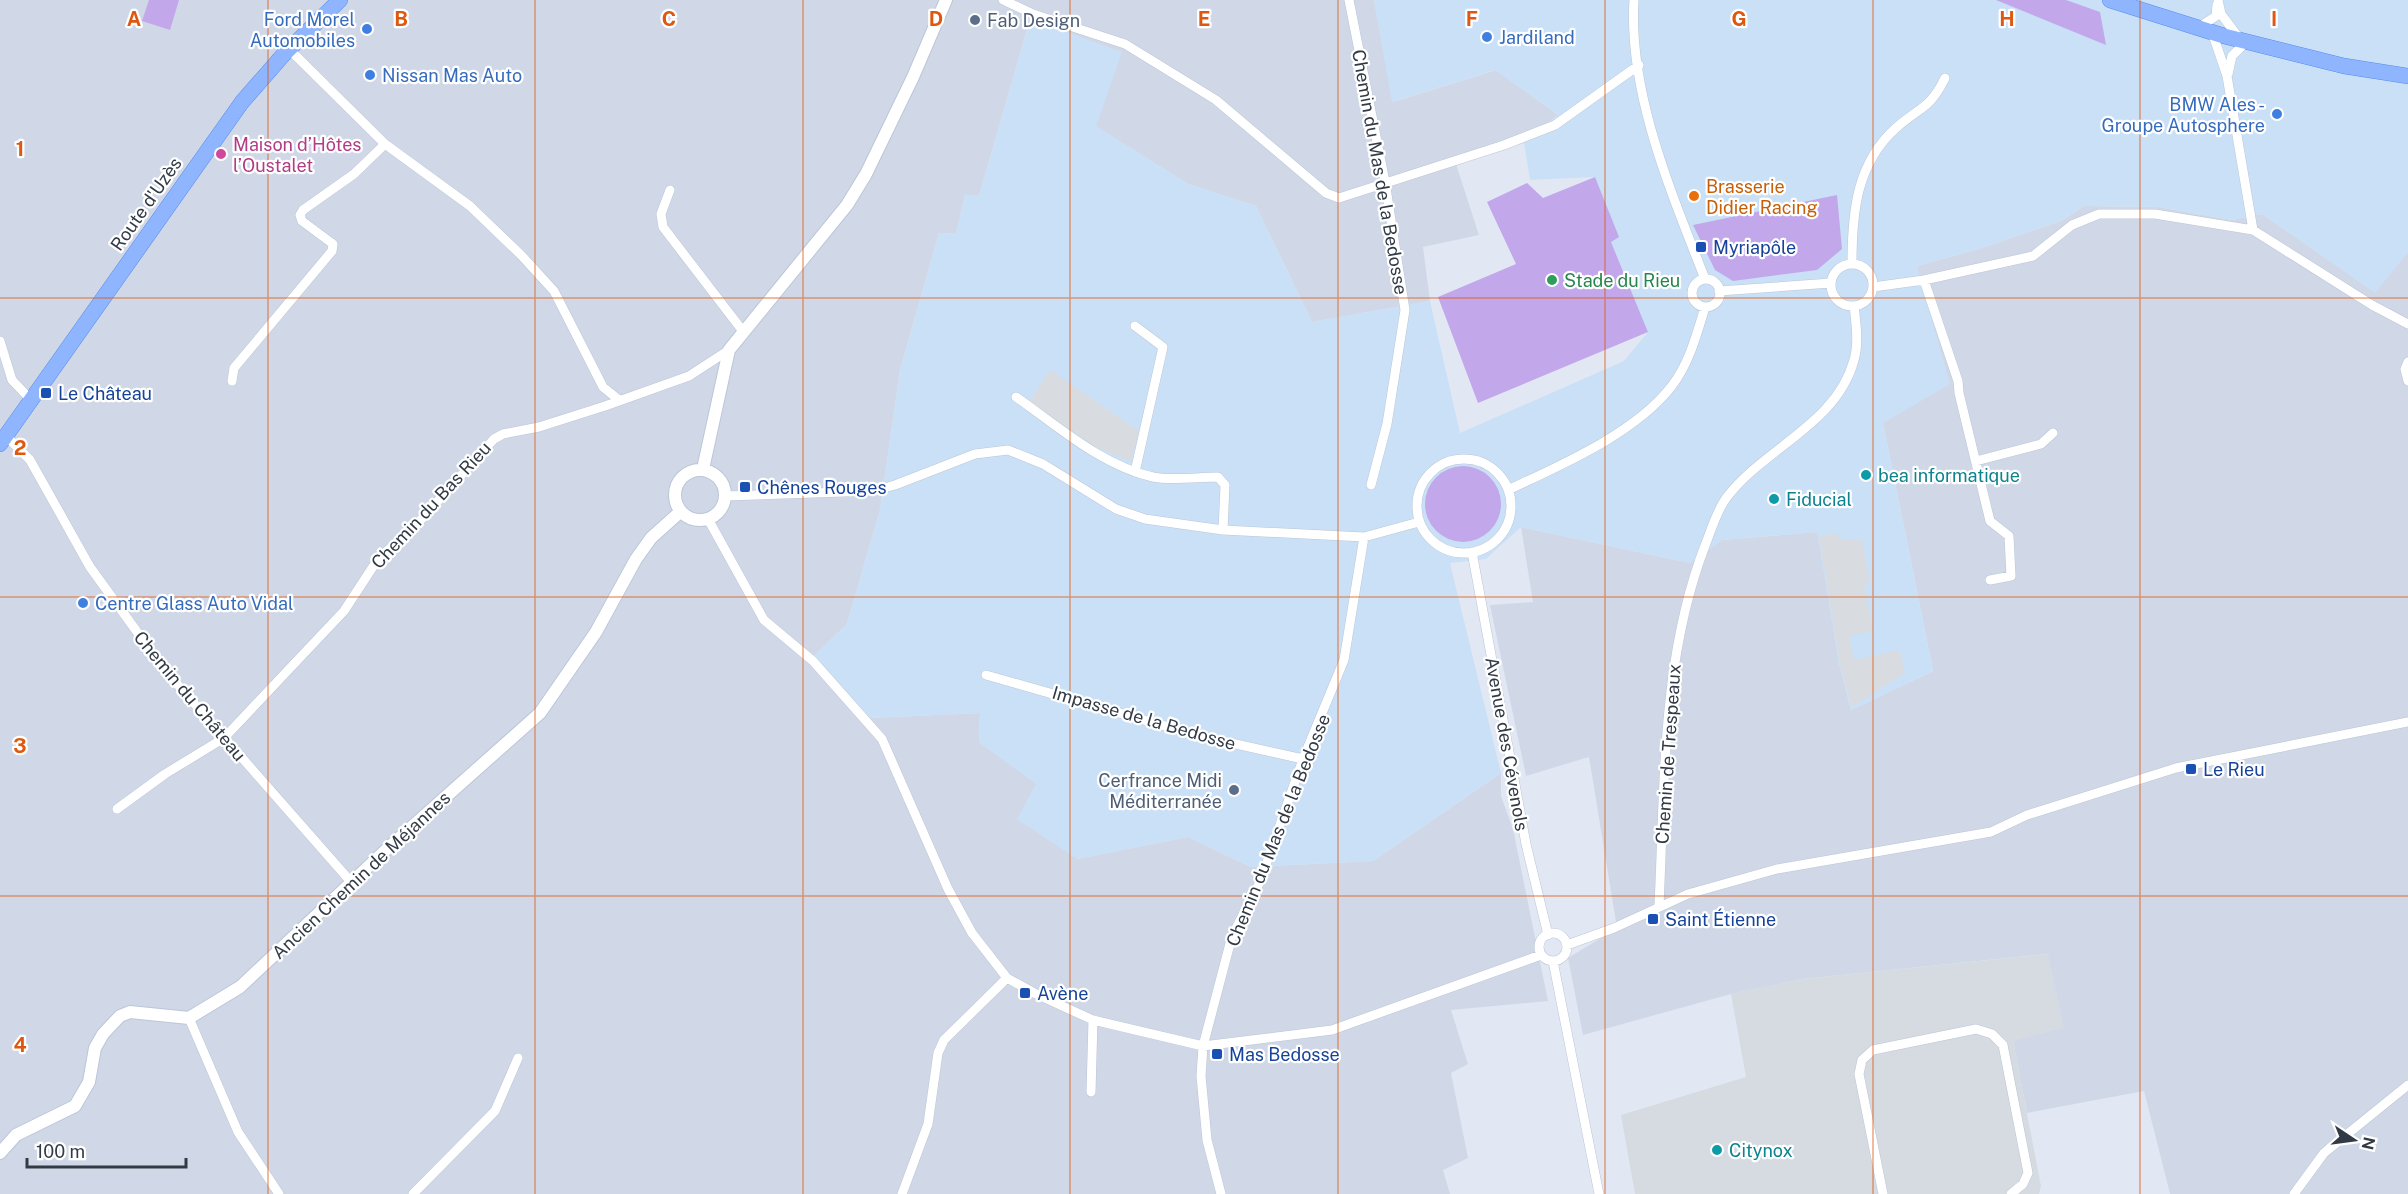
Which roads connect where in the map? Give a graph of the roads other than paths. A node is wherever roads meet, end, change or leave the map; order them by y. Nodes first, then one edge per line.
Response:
1 (340, 0) edge
2 (946, 0) edge
3 (1003, 0) edge
4 (1348, 0) edge
5 (1634, 0) edge
6 (2110, 0) edge
7 (2218, 0) edge
8 (2205, 30) junction
9 (2244, 40) junction
10 (289, 49) junction
11 (1639, 65) junction
12 (2227, 76) junction
13 (2408, 76) edge
14 (1945, 78) dead end
15 (385, 144) junction
16 (1385, 182) junction
17 (670, 190) dead end
18 (2253, 230) junction
19 (1852, 264) junction
20 (1705, 279) junction
21 (1924, 280) junction
22 (1831, 283) junction
23 (1873, 287) junction
24 (1719, 291) junction
25 (1854, 306) junction
26 (1706, 307) junction
27 (2408, 324) edge
28 (1135, 326) dead end
29 (742, 330) junction
30 (0, 341) edge
31 (729, 350) junction
32 (2408, 362) edge
33 (232, 381) dead end
34 (2408, 381) edge
35 (1016, 397) dead end
36 (31, 400) junction
37 (619, 400) junction
38 (2053, 433) dead end
39 (3, 440) edge
40 (1976, 461) junction
41 (703, 469) junction
42 (1135, 472) junction
43 (1371, 485) dead end
44 (1508, 490) junction
45 (725, 496) junction
46 (681, 511) junction
47 (708, 519) junction
48 (1419, 522) junction
49 (1223, 530) junction
50 (1364, 537) junction
51 (1472, 552) junction
52 (1990, 580) dead end
53 (986, 675) dead end
54 (2408, 722) edge
55 (224, 738) junction
56 (1303, 759) junction
57 (117, 809) dead end
58 (352, 883) junction
59 (1659, 905) junction
60 (1548, 934) junction
61 (1567, 945) junction
62 (1541, 955) junction
63 (1553, 961) junction
64 (1007, 978) junction
65 (189, 1018) junction
66 (1093, 1020) junction
67 (1203, 1046) junction
68 (518, 1058) dead end
69 (2408, 1085) edge
70 (1091, 1092) dead end
71 (0, 1153) edge
72 (279, 1194) edge
73 (413, 1194) edge
74 (902, 1194) edge
75 (1221, 1194) edge
76 (1599, 1194) edge
77 (1883, 1194) edge
78 (2011, 1194) edge
79 (2294, 1194) edge

1 - 10 main road, Route d'Uzès
2 - 29 street
3 - 16 street
4 - 16 street, Chemin du Mas de la Bedosse
5 - 11 street
6 - 8 main road
7 - 8 street
7 - 9 street
8 - 9 main road
8 - 12 street
9 - 12 street
9 - 13 main road
10 - 15 street
10 - 36 main road, Route d'Uzès
11 - 16 street
11 - 20 street
12 - 18 street
14 - 19 street
15 - 33 street
15 - 37 street
16 - 43 street, Chemin du Mas de la Bedosse
17 - 29 street
18 - 21 street
18 - 27 street
19 - 22 street
19 - 23 street
20 - 24 street
20 - 26 street
21 - 23 street
21 - 40 street
22 - 24 street
22 - 25 street
23 - 25 street
24 - 26 street
25 - 59 street, Chemin de Trespeaux
26 - 44 street
28 - 42 street
29 - 31 street
30 - 36 street
31 - 37 street, Chemin du Bas Rieu
31 - 41 street
32 - 34 street
35 - 42 street
36 - 39 main road, Route d'Uzès
37 - 55 street, Chemin du Bas Rieu
38 - 40 street
39 - 55 street, Chemin du Château
40 - 52 street
41 - 45 street
41 - 46 street
42 - 49 street
44 - 48 street
44 - 51 street
45 - 47 street
45 - 49 street
46 - 47 street
46 - 58 street, Ancien Chemin de Méjannes
47 - 64 street
48 - 50 street
48 - 51 street
49 - 50 street
50 - 56 street, Chemin du Mas de la Bedosse
51 - 60 street, Avenue des Cévenols
53 - 56 street, Impasse de la Bedosse
54 - 59 street
55 - 57 street, Chemin du Bas Rieu
55 - 58 street, Chemin du Château
56 - 67 street, Chemin du Mas de la Bedosse
58 - 65 street, Ancien Chemin de Méjannes
59 - 61 street
60 - 61 street
60 - 62 street
61 - 63 street
62 - 63 street
62 - 67 street
63 - 76 street
64 - 66 street
64 - 74 street
65 - 71 street
65 - 72 street
66 - 67 street
66 - 70 street
67 - 75 street, Chemin du Mas de la Bedosse
68 - 73 street
69 - 79 street
77 - 78 street

